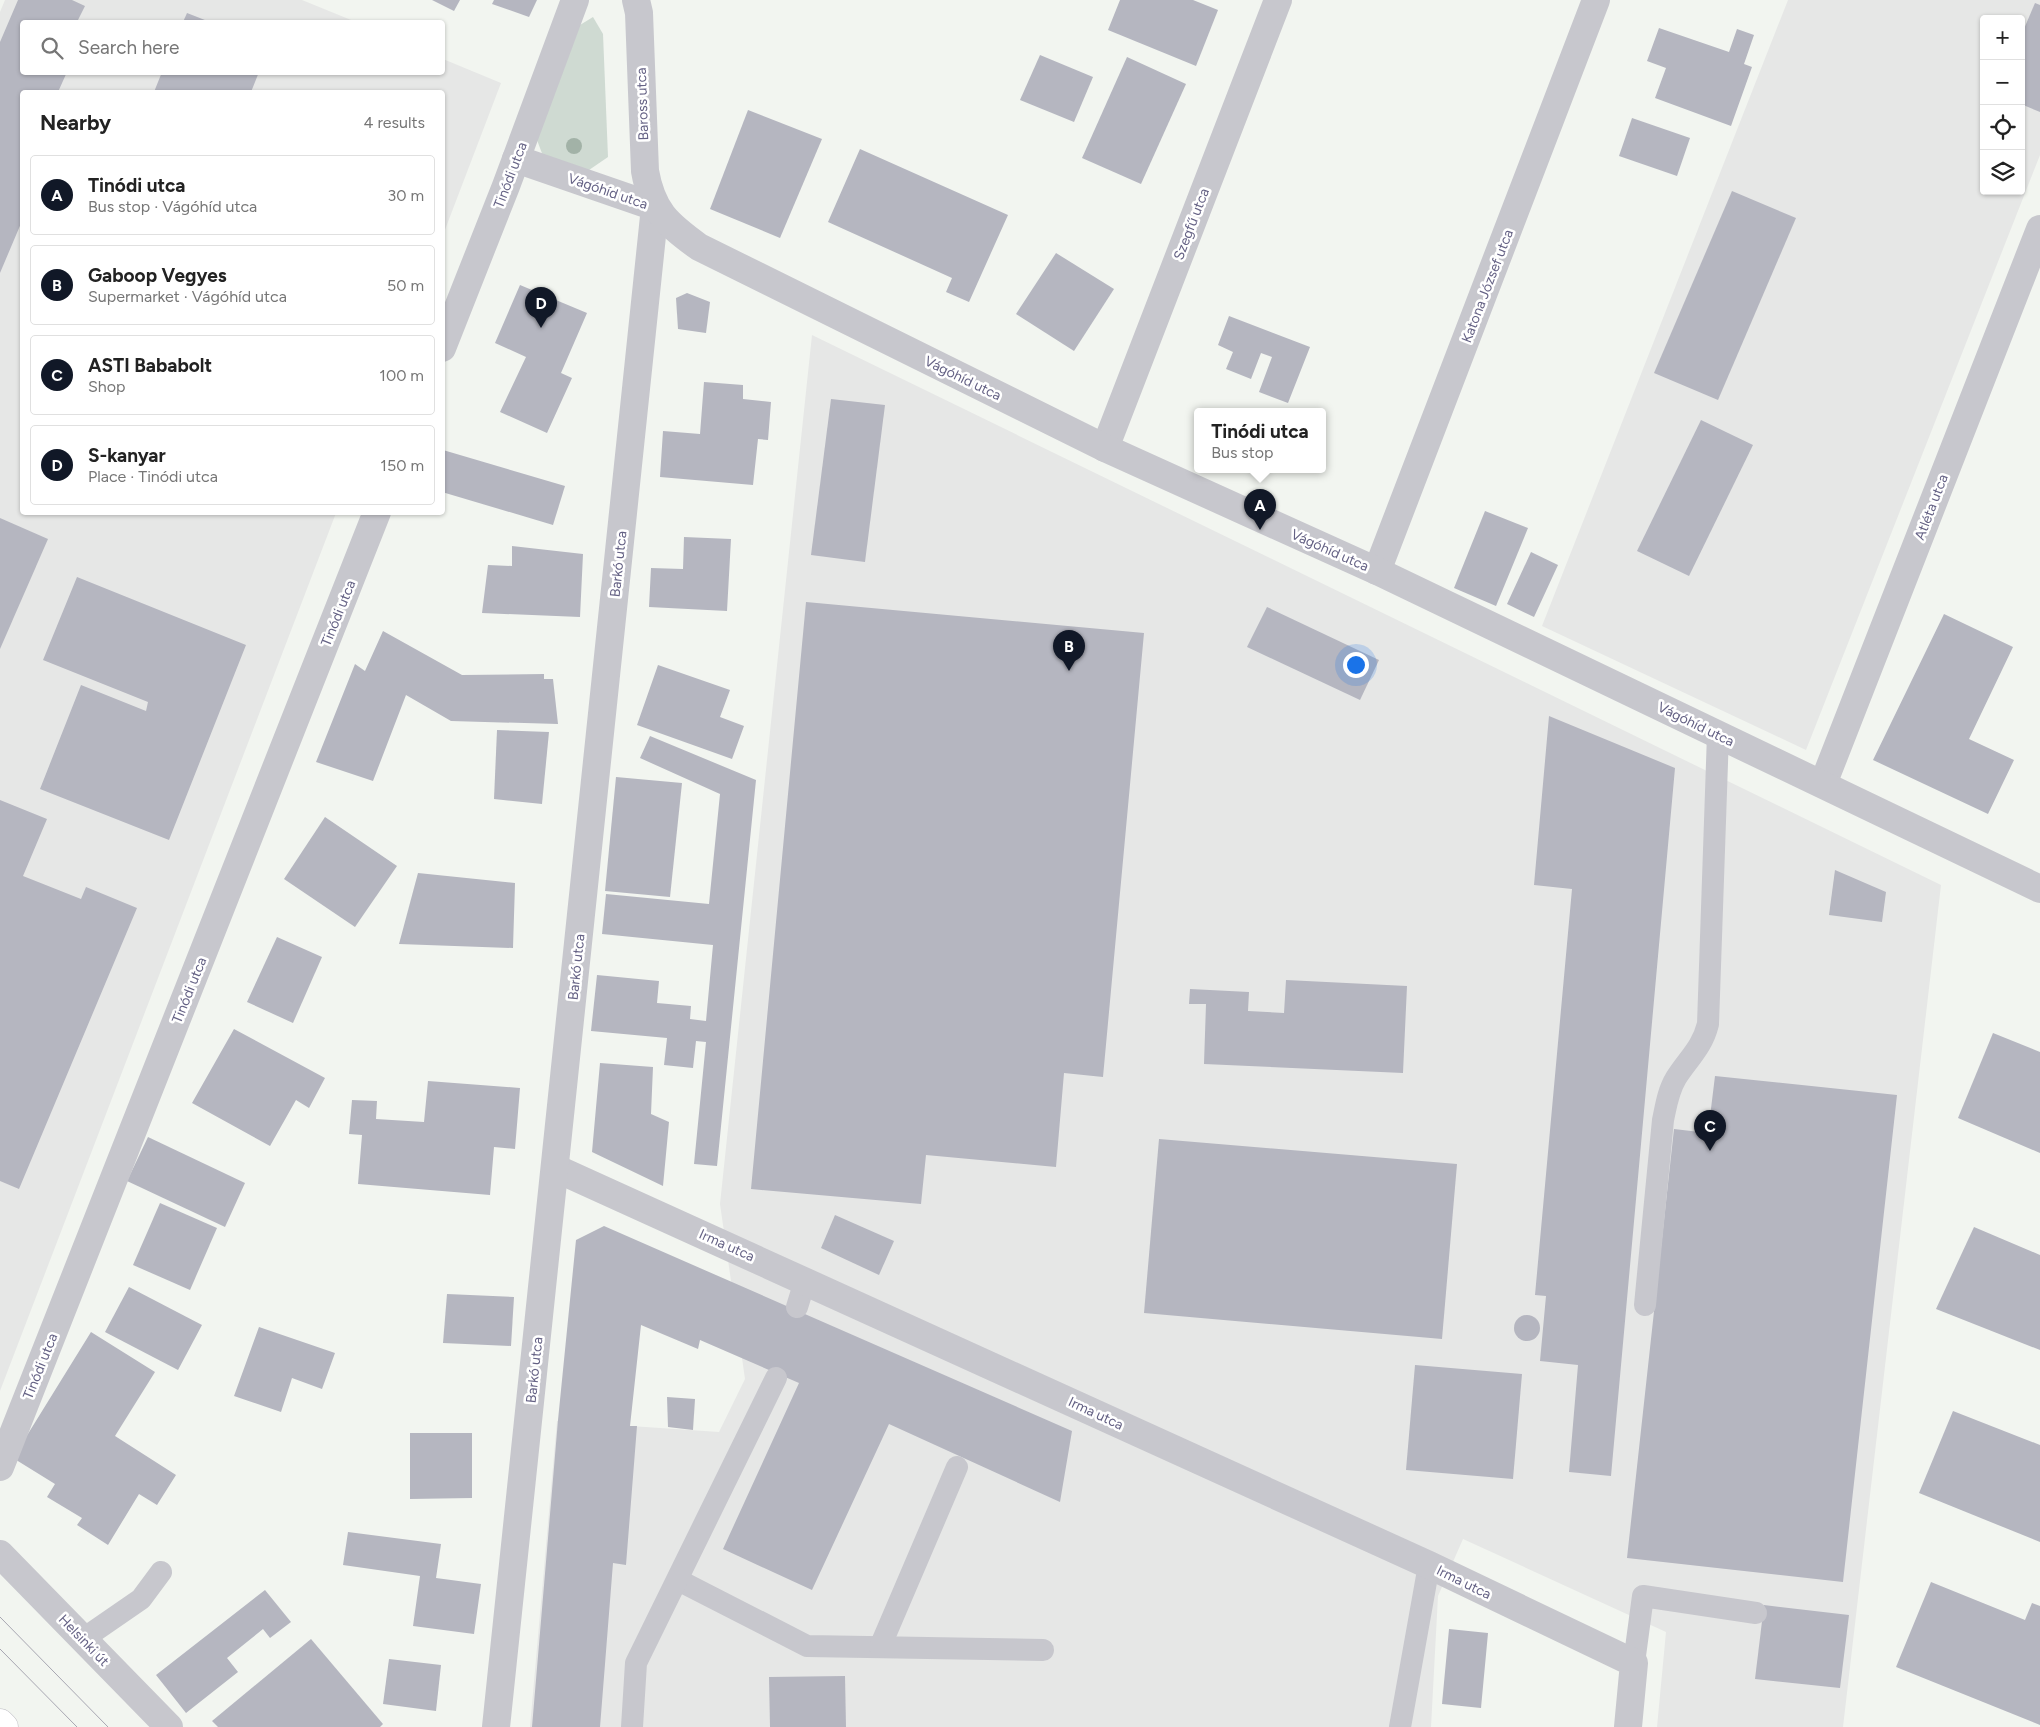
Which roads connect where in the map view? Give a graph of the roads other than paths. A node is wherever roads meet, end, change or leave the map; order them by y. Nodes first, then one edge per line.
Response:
1 (575, 0) edge
2 (636, 0) edge
3 (1278, 0) edge
4 (1596, 0) edge
5 (516, 159) junction
6 (655, 207) junction
7 (2040, 229) edge
8 (445, 340) edge
9 (1105, 448) junction
10 (376, 515) edge
11 (1377, 571) junction
12 (1718, 734) junction
13 (1823, 784) junction
14 (2040, 890) edge
15 (556, 1168) junction
16 (805, 1281) junction
17 (1645, 1305) dead end
18 (798, 1307) dead end
19 (776, 1378) dead end
20 (0, 1467) edge
21 (957, 1467) dead end
22 (0, 1554) edge
23 (1429, 1565) junction
24 (161, 1572) dead end
25 (678, 1580) junction
26 (1756, 1613) dead end
27 (83, 1639) junction
28 (880, 1648) junction
29 (1043, 1650) dead end
30 (1634, 1664) junction
31 (0, 1723) edge
32 (4, 1727) edge
33 (168, 1727) edge
34 (496, 1727) edge
35 (632, 1727) edge
36 (1400, 1727) edge
37 (1628, 1727) edge

1 - 5 street, Tinódi utca
2 - 6 street, Baross utca
3 - 9 street, Szegfű utca
4 - 11 street, Katona József utca
5 - 6 street, Vágóhíd utca
5 - 8 street, Tinódi utca
6 - 9 street, Vágóhíd utca
6 - 15 street, Barkó utca
7 - 13 street, Atléta utca
9 - 11 street, Vágóhíd utca
10 - 20 street, Tinódi utca
11 - 12 street, Vágóhíd utca
12 - 13 street, Vágóhíd utca
12 - 17 lane
13 - 14 street, Vágóhíd utca
15 - 16 street, Irma utca
15 - 34 street, Barkó utca
16 - 18 lane
16 - 23 street, Irma utca
19 - 25 lane
21 - 28 lane
22 - 27 street, Helsinki út
23 - 30 street, Irma utca
23 - 36 lane
24 - 27 lane
25 - 28 lane
25 - 35 lane
26 - 30 lane
27 - 33 street, Helsinki út
28 - 29 lane
30 - 37 street
31 - 32 main road

